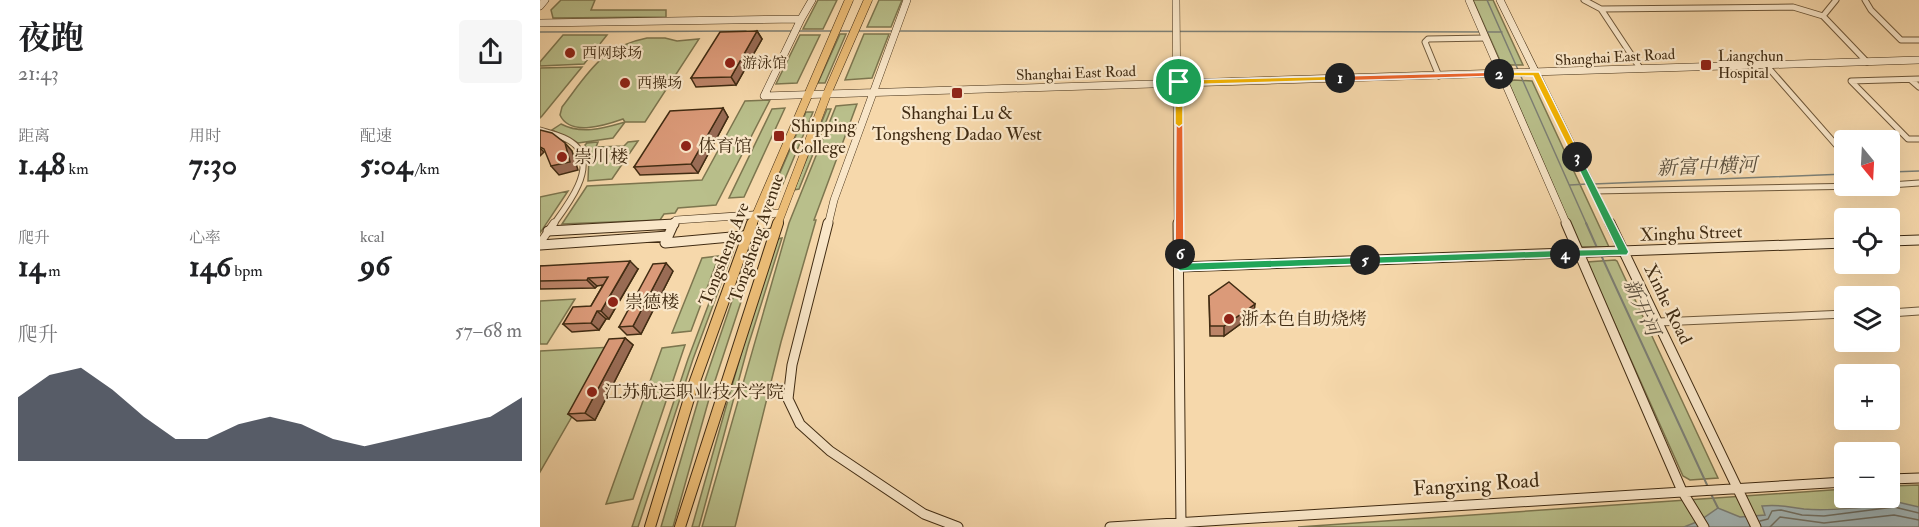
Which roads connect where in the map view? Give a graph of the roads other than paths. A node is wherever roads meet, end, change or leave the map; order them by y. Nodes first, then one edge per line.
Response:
1 (545, 0) edge
2 (812, 0) edge
3 (849, 0) edge
4 (868, 0) edge
5 (907, 0) edge
6 (1176, 0) edge
7 (1469, 0) edge
8 (1500, 0) edge
9 (1584, 0) edge
10 (1836, 0) edge
11 (1865, 0) edge
12 (540, 6) edge
13 (1601, 9) junction
14 (1823, 16) junction
15 (801, 20) junction
16 (540, 23) edge
17 (1482, 35) junction
18 (1919, 40) edge
19 (790, 41) joint
20 (1451, 41) dead end
21 (1918, 61) edge
22 (1867, 62) junction
23 (1766, 65) junction
24 (1640, 68) junction
25 (1502, 74) junction
26 (1536, 74) junction
27 (1439, 76) junction
28 (1911, 80) junction
29 (1919, 80) edge
30 (1179, 82) junction
31 (1919, 87) edge
32 (873, 93) junction
33 (827, 94) junction
34 (809, 96) junction
35 (540, 130) edge
36 (1919, 139) edge
37 (1834, 142) edge
38 (1919, 183) edge
39 (1900, 184) edge
40 (1591, 186) junction
41 (1834, 186) edge
42 (781, 213) junction
43 (756, 215) junction
44 (674, 224) junction
45 (548, 231) junction
46 (774, 232) junction
47 (747, 235) junction
48 (668, 236) junction
49 (1919, 240) edge
50 (1900, 241) edge
51 (1834, 243) edge
52 (540, 244) edge
53 (1624, 252) junction
54 (1580, 253) junction
55 (1180, 267) junction
56 (1919, 311) edge
57 (1900, 312) edge
58 (1834, 315) edge
59 (1659, 322) junction
60 (1919, 478) edge
61 (1900, 479) edge
62 (1834, 483) edge
63 (1739, 489) junction
64 (1682, 491) junction
65 (1181, 525) edge
66 (650, 527) edge
67 (680, 527) edge
68 (958, 527) edge
69 (1110, 527) edge
70 (1704, 527) edge
71 (1756, 527) edge

1 - 12 street
2 - 15 street
3 - 34 main road, Tongsheng Ave
4 - 33 main road, Tongsheng Avenue
5 - 32 street
6 - 30 street
7 - 17 street
8 - 26 street, Xinhe Road
9 - 13 street
10 - 14 street
11 - 18 street
13 - 14 street
13 - 24 street
14 - 22 street
15 - 16 street
15 - 19 street
17 - 20 street
17 - 25 street
17 - 27 street
19 - 34 street
21 - 22 street, Shanghai East Road
22 - 23 street, Shanghai East Road
23 - 24 street, Shanghai East Road
23 - 37 street
24 - 26 street, Shanghai East Road
25 - 26 street, Shanghai East Road
25 - 27 street, Shanghai East Road
25 - 54 street
26 - 40 street, Xinhe Road
27 - 30 street, Shanghai East Road
28 - 29 street
28 - 31 street
28 - 36 street
30 - 32 street, Shanghai East Road
30 - 55 street
32 - 33 street, Shanghai East Road
32 - 68 street
33 - 34 street, Shanghai East Road
33 - 42 main road, Tongsheng Avenue
34 - 43 main road, Tongsheng Ave
35 - 45 street
38 - 39 street
40 - 41 street
40 - 53 street, Xinhe Road
42 - 43 street
42 - 46 main road, Tongsheng Avenue
43 - 44 street
43 - 47 main road, Tongsheng Ave
44 - 45 street
44 - 48 street
45 - 52 street
46 - 47 street
46 - 67 main road, Tongsheng Avenue
47 - 48 street
47 - 66 main road, Tongsheng Ave
48 - 52 street
49 - 50 street
51 - 53 street, Xinghu Street
53 - 54 street, Xinghu Street
53 - 59 street, Xinhe Road
54 - 55 street, Xinghu Street
54 - 64 street
55 - 65 street
56 - 57 street
58 - 59 street
59 - 63 street, Xinhe Road
60 - 61 street
62 - 63 street, Fangxing Road
63 - 64 street, Fangxing Road
63 - 71 street, Xinhe Road
64 - 65 street, Fangxing Road
64 - 70 street
65 - 69 street, Fangxing Road

